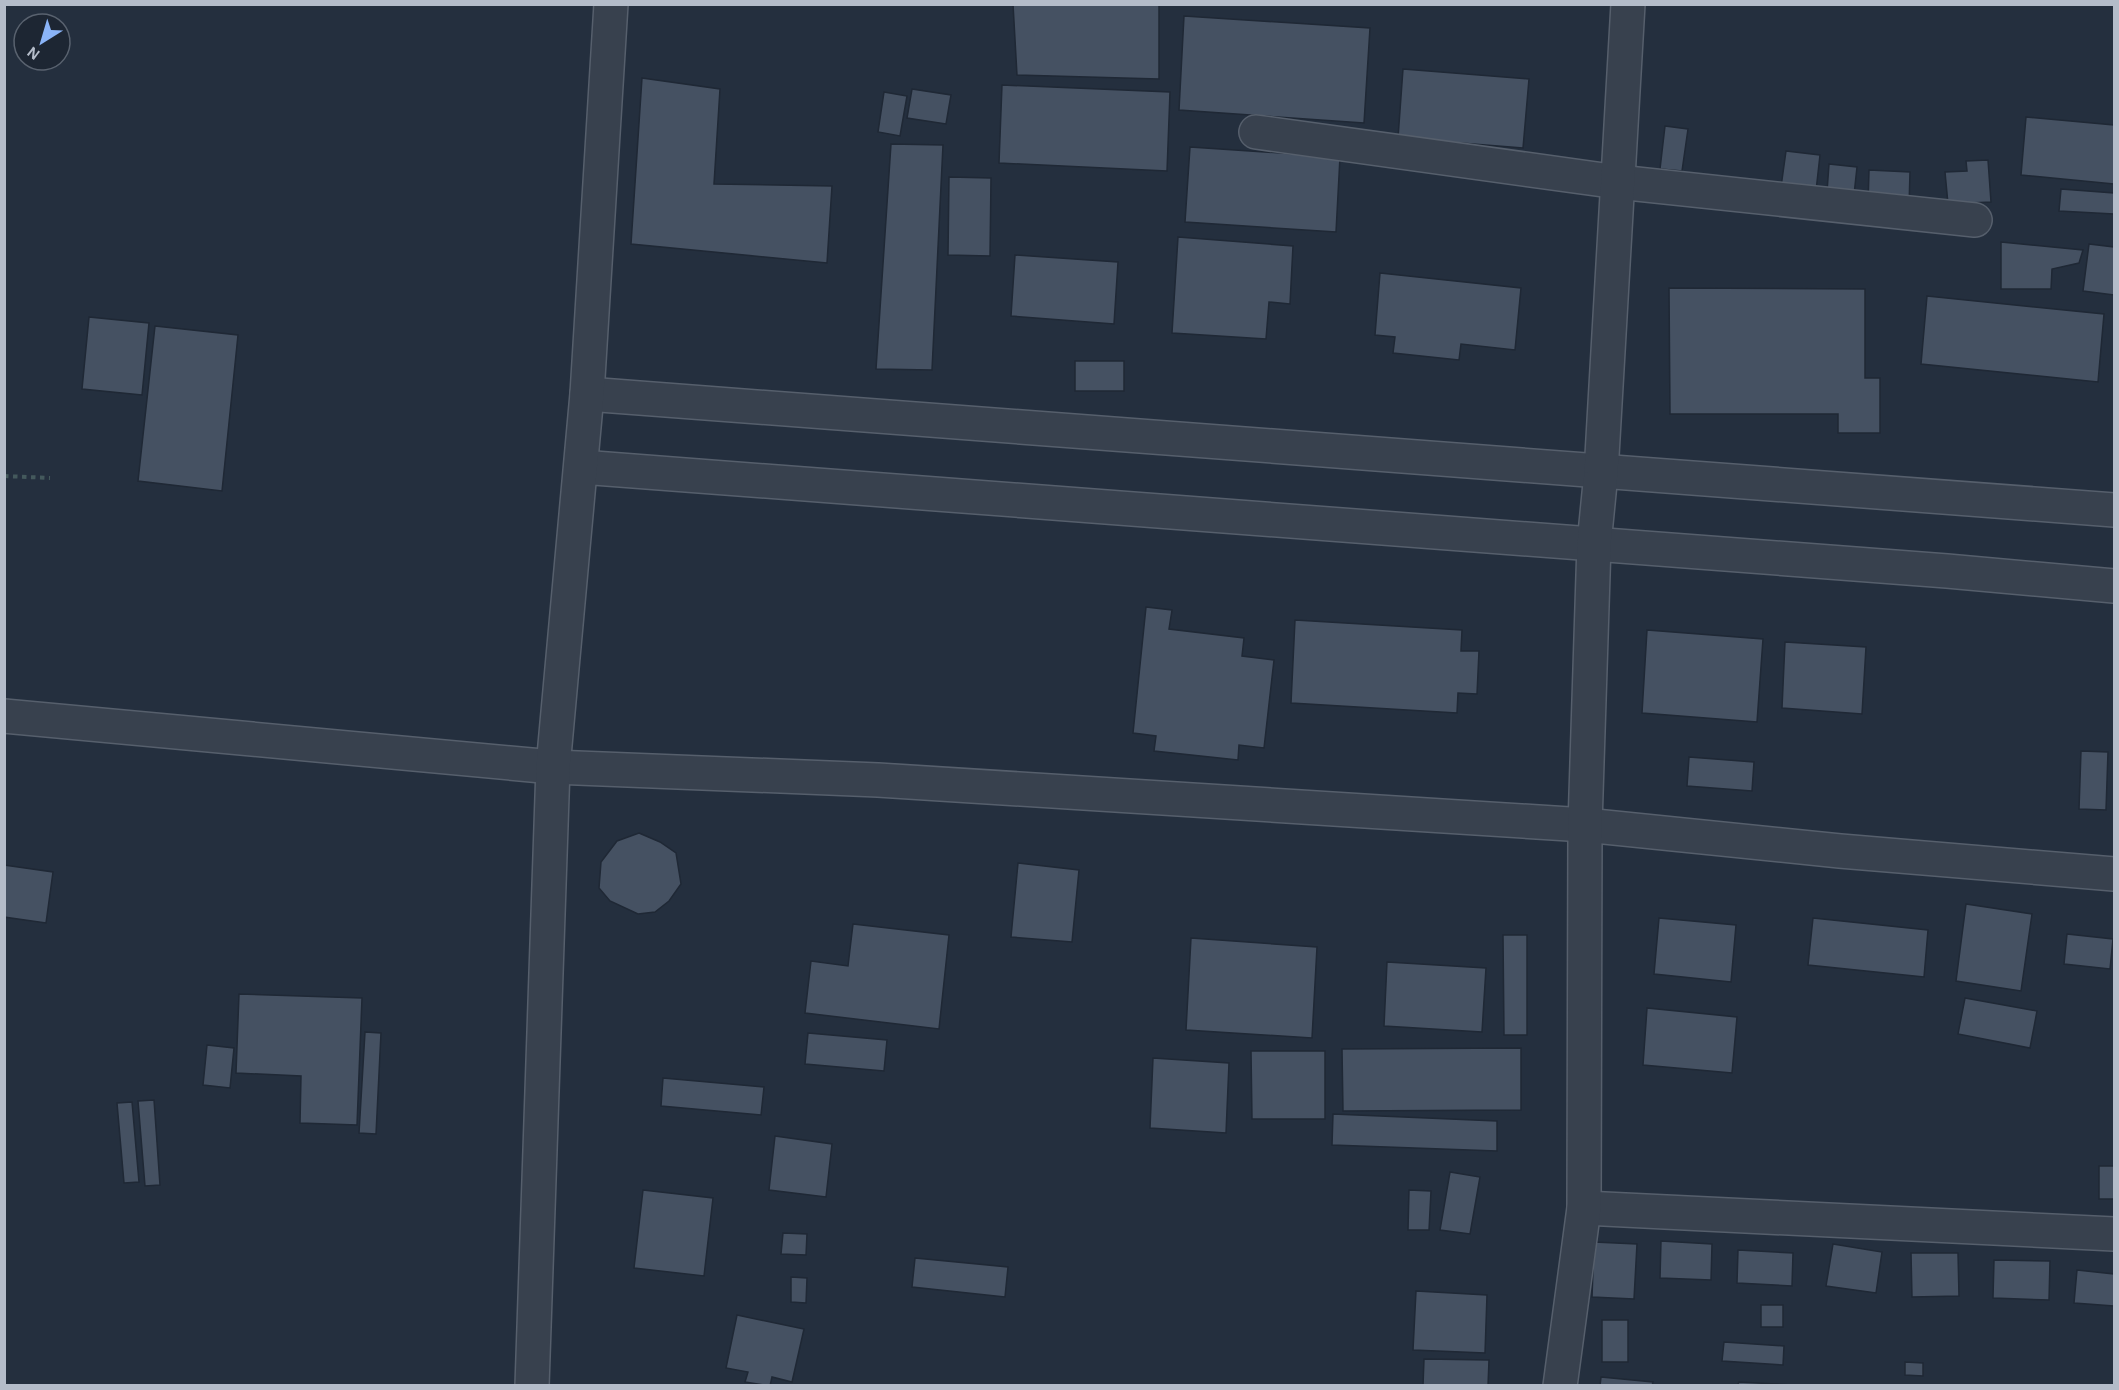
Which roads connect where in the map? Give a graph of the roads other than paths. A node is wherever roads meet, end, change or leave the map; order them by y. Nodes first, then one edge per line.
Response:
1 (611, 4) edge
2 (1628, 4) edge
3 (1256, 132) dead end
4 (1618, 182) junction
5 (1974, 220) dead end
6 (587, 394) junction
7 (581, 468) junction
8 (1601, 473) junction
9 (2115, 510) edge
10 (1594, 544) junction
11 (2115, 586) edge
12 (4, 716) edge
13 (553, 767) junction
14 (1585, 825) junction
15 (2115, 874) edge
16 (1584, 1208) junction
17 (2115, 1234) edge
18 (532, 1386) edge
19 (1560, 1386) edge

1 - 6 street
2 - 4 street
3 - 4 street
4 - 5 street
4 - 8 street
6 - 7 street
6 - 8 street
7 - 10 street
7 - 13 street
8 - 9 street
8 - 10 street
10 - 11 street
10 - 14 street
12 - 13 street
13 - 14 street
13 - 18 street
14 - 15 street
14 - 16 street
16 - 17 street
16 - 19 street

